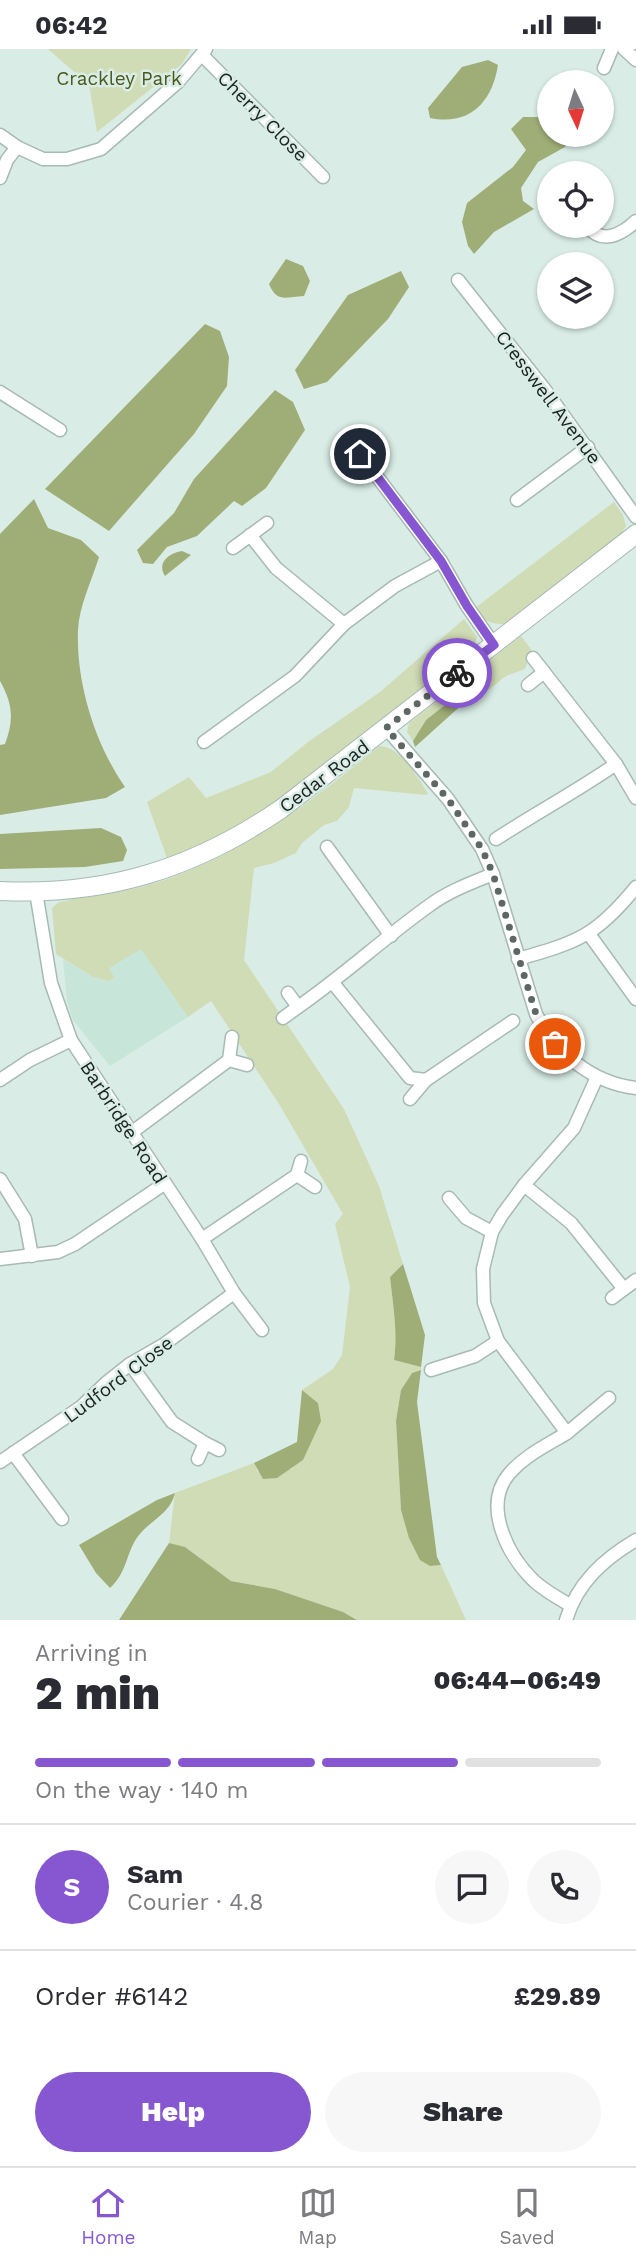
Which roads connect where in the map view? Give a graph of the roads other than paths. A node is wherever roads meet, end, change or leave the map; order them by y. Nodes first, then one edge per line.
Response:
1 (612, 49) edge
2 (624, 49) edge
3 (204, 52) edge
4 (636, 60) edge
5 (604, 68) dead end
6 (0, 135) edge
7 (17, 147) junction
8 (323, 177) dead end
9 (0, 178) edge
10 (636, 222) edge
11 (614, 236) edge
12 (458, 280) dead end
13 (0, 392) edge
14 (61, 430) dead end
15 (588, 447) junction
16 (360, 454) dead end
17 (517, 500) dead end
18 (636, 517) edge
19 (267, 523) dead end
20 (636, 534) edge
21 (250, 535) junction
22 (233, 548) dead end
23 (441, 561) junction
24 (344, 624) junction
25 (494, 645) junction
26 (533, 658) dead end
27 (544, 672) junction
28 (528, 685) dead end
29 (386, 728) junction
30 (204, 742) dead end
31 (616, 764) junction
32 (636, 798) edge
33 (496, 839) dead end
34 (327, 847) dead end
35 (493, 874) junction
36 (636, 887) edge
37 (0, 891) edge
38 (36, 892) junction
39 (589, 934) junction
40 (391, 936) junction
41 (518, 959) junction
42 (333, 983) junction
43 (288, 993) dead end
44 (636, 999) edge
45 (298, 1007) junction
46 (283, 1018) dead end
47 (513, 1021) dead end
48 (232, 1037) dead end
49 (71, 1040) junction
50 (229, 1060) junction
51 (247, 1065) dead end
52 (597, 1077) junction
53 (0, 1080) edge
54 (426, 1080) junction
55 (636, 1088) edge
56 (410, 1099) dead end
57 (131, 1133) junction
58 (301, 1161) dead end
59 (297, 1175) junction
60 (164, 1184) junction
61 (524, 1185) junction
62 (2, 1187) edge
63 (315, 1187) dead end
64 (449, 1198) dead end
65 (492, 1232) junction
66 (202, 1239) junction
67 (32, 1255) junction
68 (0, 1259) edge
69 (636, 1280) edge
70 (624, 1289) junction
71 (234, 1293) junction
72 (612, 1298) dead end
73 (262, 1330) dead end
74 (498, 1341) junction
75 (131, 1364) junction
76 (431, 1370) dead end
77 (609, 1398) dead end
78 (567, 1433) junction
79 (205, 1443) junction
80 (219, 1450) dead end
81 (13, 1453) junction
82 (198, 1459) dead end
83 (0, 1462) edge
84 (62, 1519) dead end
85 (636, 1540) edge
86 (570, 1605) junction
87 (566, 1620) edge

1 - 5 street
2 - 4 street
3 - 7 street
3 - 8 street, Cherry Close
6 - 7 street
7 - 9 street
10 - 11 street
12 - 15 street, Cresswell Avenue
13 - 14 street
15 - 17 street
15 - 18 street, Cresswell Avenue
16 - 23 street
19 - 21 street
20 - 25 street, Cedar Road
21 - 22 street
21 - 24 street
23 - 24 street
23 - 25 street
24 - 30 street
25 - 29 street, Cedar Road
26 - 27 street
27 - 28 street
27 - 31 street
29 - 35 street
29 - 38 street, Cedar Road
31 - 32 street
31 - 33 street
34 - 40 street
35 - 40 street
35 - 41 street
36 - 39 street
37 - 38 street, Cedar Road
38 - 49 street, Barbridge Road
39 - 41 street
39 - 44 street
40 - 42 street
41 - 52 street
42 - 45 street
42 - 54 street
43 - 45 street
45 - 46 street
47 - 54 street
48 - 50 street
49 - 53 street
49 - 57 street, Barbridge Road
50 - 51 street
50 - 57 street
52 - 55 street
52 - 61 street
54 - 56 street
57 - 60 street, Barbridge Road
58 - 59 street
59 - 63 street
59 - 66 street
60 - 66 street, Barbridge Road
60 - 67 street
61 - 65 street
61 - 70 street
62 - 67 street
64 - 65 street
65 - 74 street
66 - 71 street, Barbridge Road
67 - 68 street
69 - 70 street
70 - 72 street
71 - 73 street, Barbridge Road
71 - 75 street, Ludford Close
74 - 76 street
74 - 78 street
75 - 79 street
75 - 81 street, Ludford Close
77 - 78 street
78 - 86 street
79 - 80 street
79 - 82 street
81 - 83 street, Ludford Close
81 - 84 street
85 - 86 street
86 - 87 street

